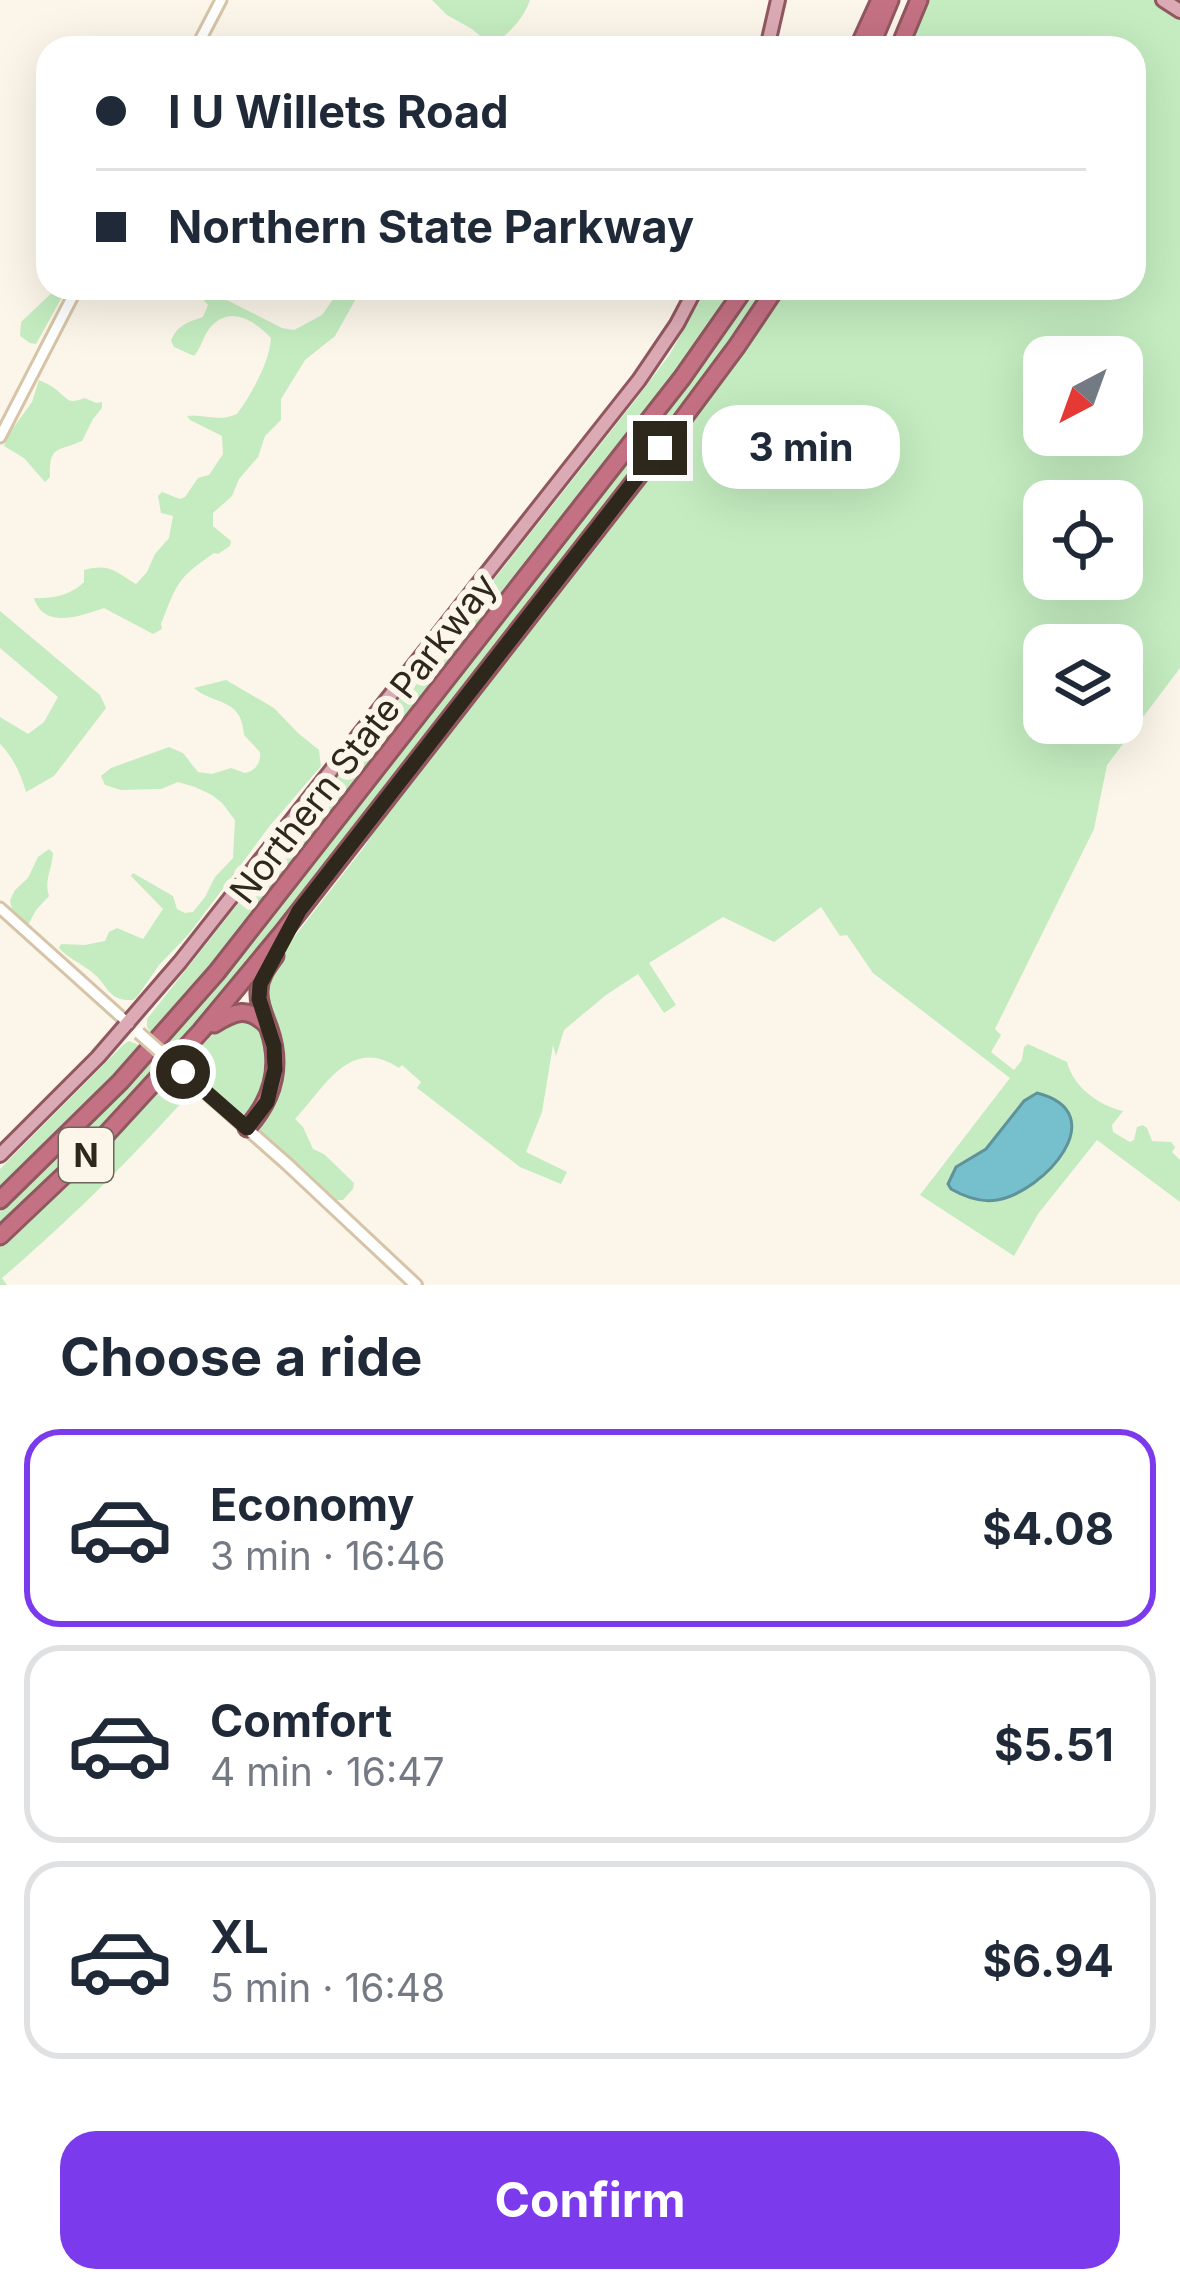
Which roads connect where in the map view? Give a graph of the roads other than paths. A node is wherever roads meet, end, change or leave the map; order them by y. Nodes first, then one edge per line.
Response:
1 (221, 0) edge
2 (778, 0) edge
3 (880, 0) edge
4 (890, 0) edge
5 (919, 0) edge
6 (1163, 0) edge
7 (1180, 11) edge
8 (202, 36) edge
9 (770, 36) edge
10 (864, 36) edge
11 (875, 36) edge
12 (903, 36) edge
13 (71, 300) edge
14 (690, 300) edge
15 (736, 300) edge
16 (768, 300) edge
17 (0, 437) edge
18 (0, 908) edge
19 (299, 911) junction
20 (268, 1026) junction
21 (134, 1028) junction
22 (201, 1031) junction
23 (247, 1128) junction
24 (0, 1155) edge
25 (0, 1200) edge
26 (0, 1236) edge
27 (416, 1285) edge

1 - 8 street
2 - 9 main road
3 - 10 highway
4 - 11 highway
5 - 12 highway
6 - 7 main road
13 - 17 street
14 - 21 main road
15 - 25 highway, Northern State Parkway / N
16 - 19 highway, Northern State Parkway / N
18 - 21 street
19 - 20 highway
19 - 22 highway, Northern State Parkway / N
20 - 22 highway
20 - 23 highway
21 - 23 main road, bridge
21 - 24 main road
22 - 26 highway, Northern State Parkway / N
23 - 27 main road

